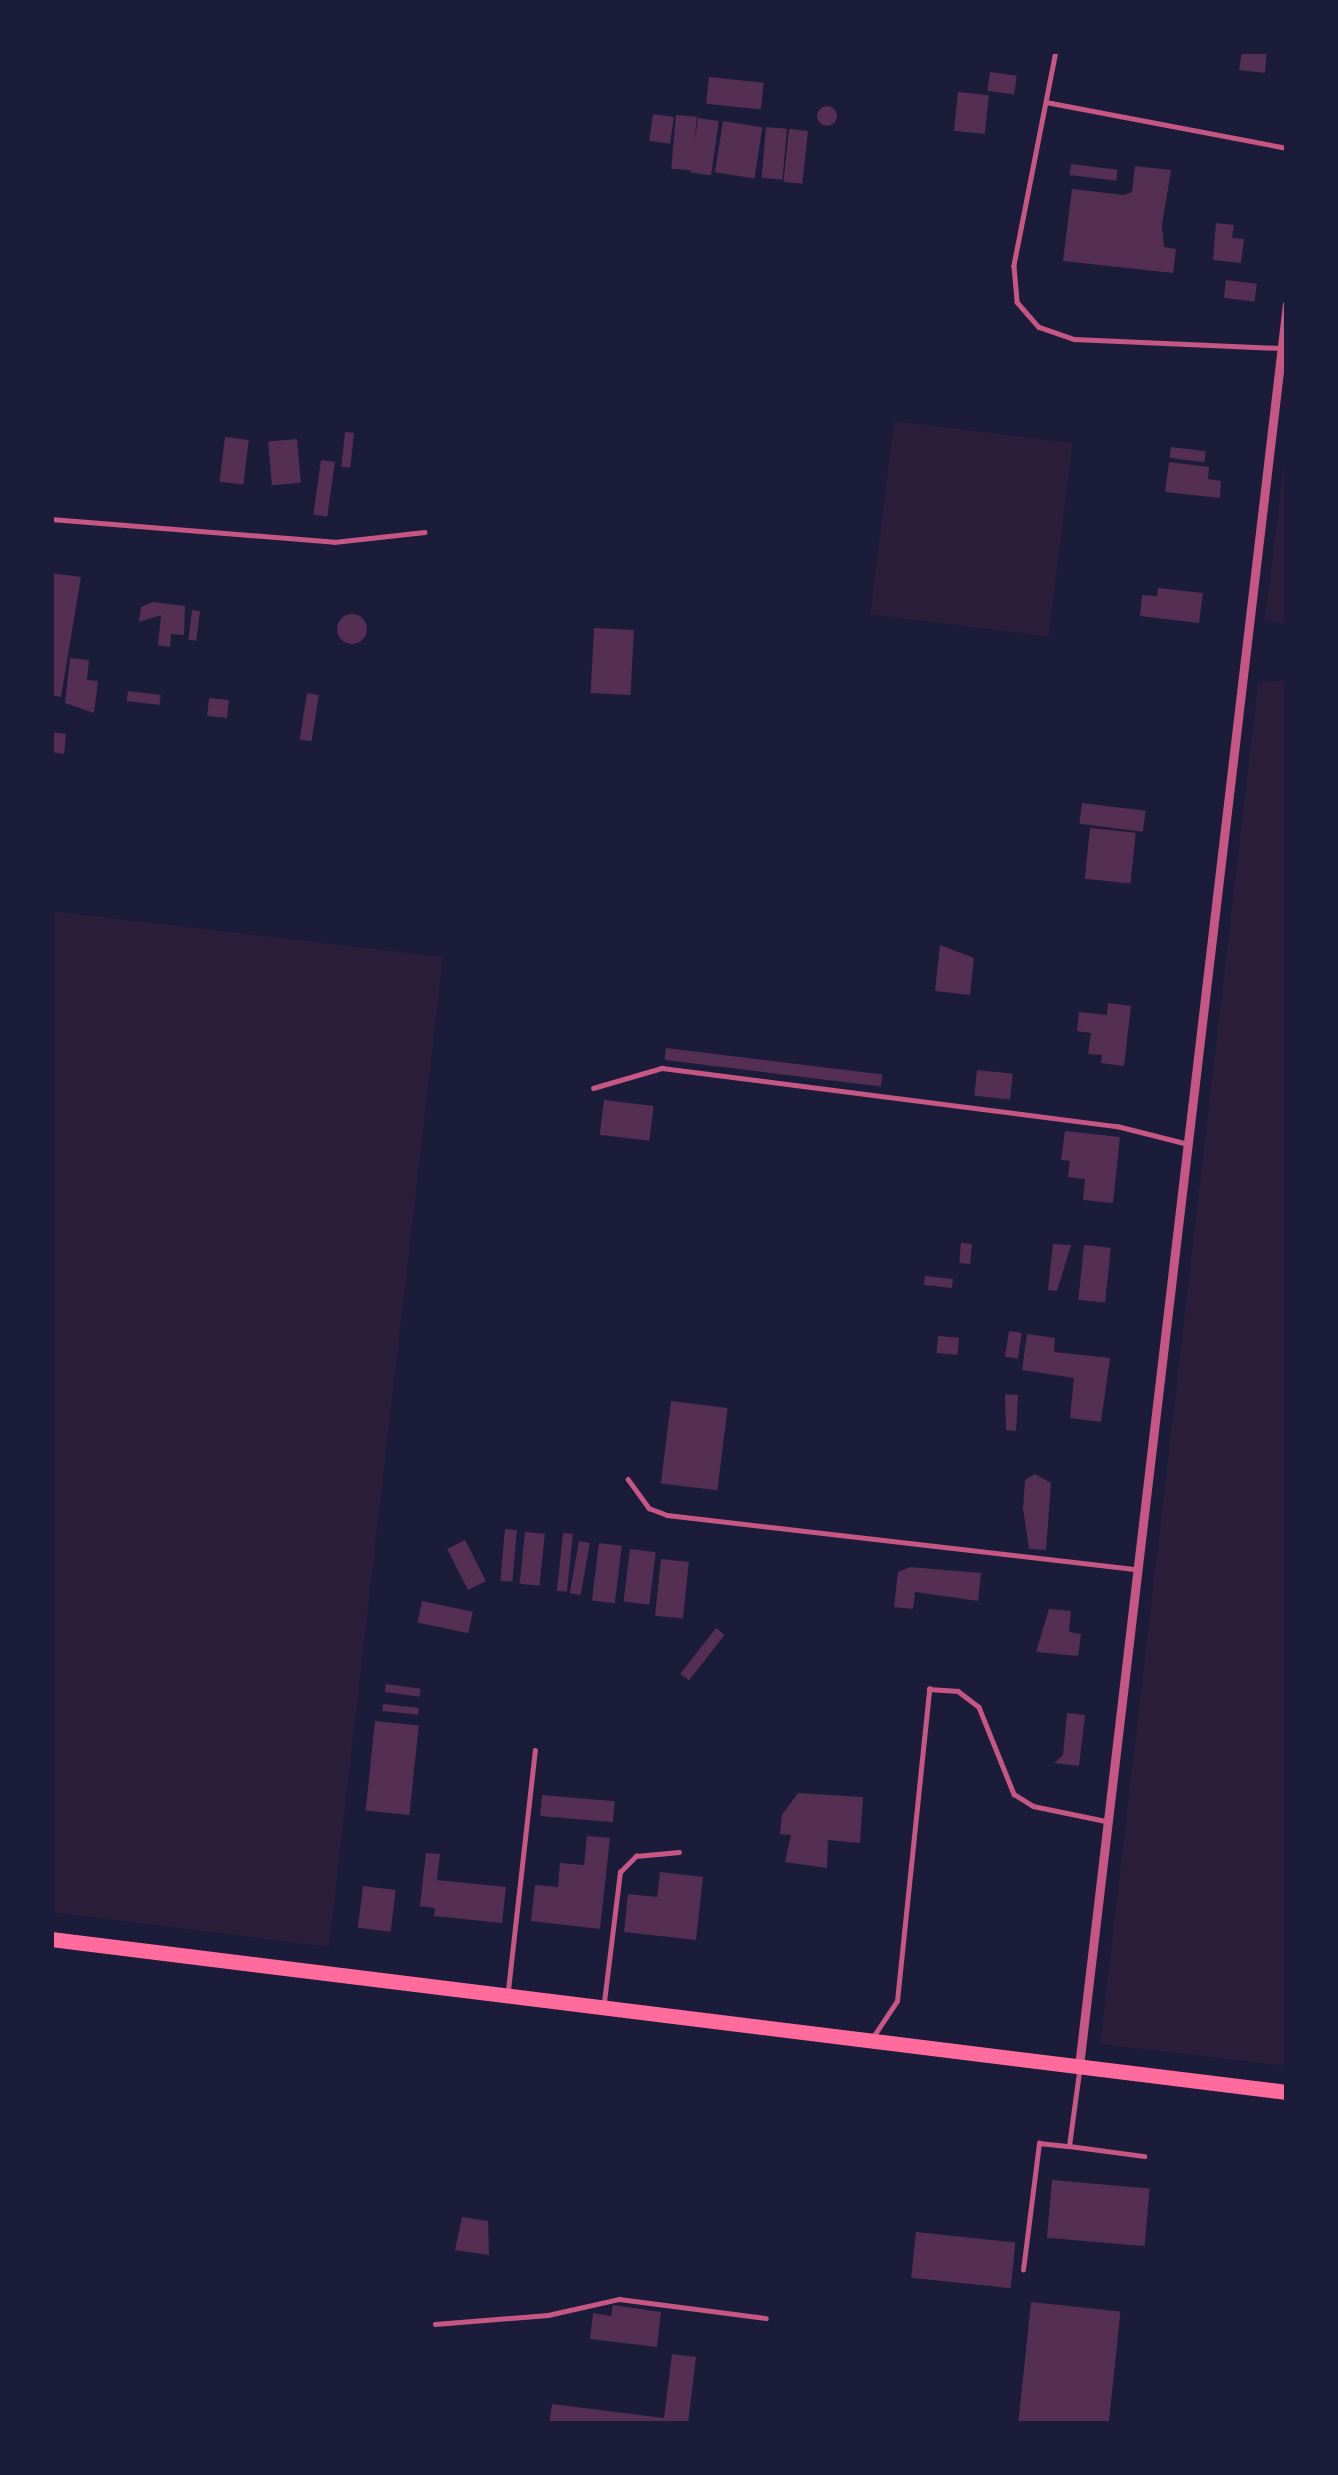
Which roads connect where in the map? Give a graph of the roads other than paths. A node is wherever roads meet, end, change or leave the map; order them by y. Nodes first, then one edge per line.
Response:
1 (1056, 51) edge
2 (1046, 102) junction
3 (1287, 148) edge
4 (1287, 304) edge
5 (1282, 348) junction
6 (51, 519) edge
7 (424, 532) dead end
8 (592, 1088) dead end
9 (1188, 1144) junction
10 (628, 1479) dead end
11 (1138, 1570) junction
12 (535, 1751) dead end
13 (1108, 1822) junction
14 (679, 1852) dead end
15 (51, 1939) edge
16 (507, 1996) junction
17 (604, 2007) junction
18 (868, 2040) junction
19 (1079, 2066) junction
20 (1287, 2092) edge
21 (1069, 2146) junction
22 (1144, 2156) dead end
23 (1023, 2270) dead end
24 (766, 2318) dead end
25 (435, 2324) dead end

1 - 2 lane
2 - 3 lane
2 - 5 lane
4 - 5 street
5 - 9 street
6 - 7 lane
8 - 9 lane
9 - 11 street
10 - 11 lane
11 - 13 street
12 - 16 lane
13 - 18 lane
13 - 19 street
14 - 17 lane
15 - 16 main road
16 - 17 main road
17 - 18 main road
18 - 19 main road
19 - 20 main road
19 - 21 lane
21 - 22 lane
21 - 23 lane
24 - 25 lane

